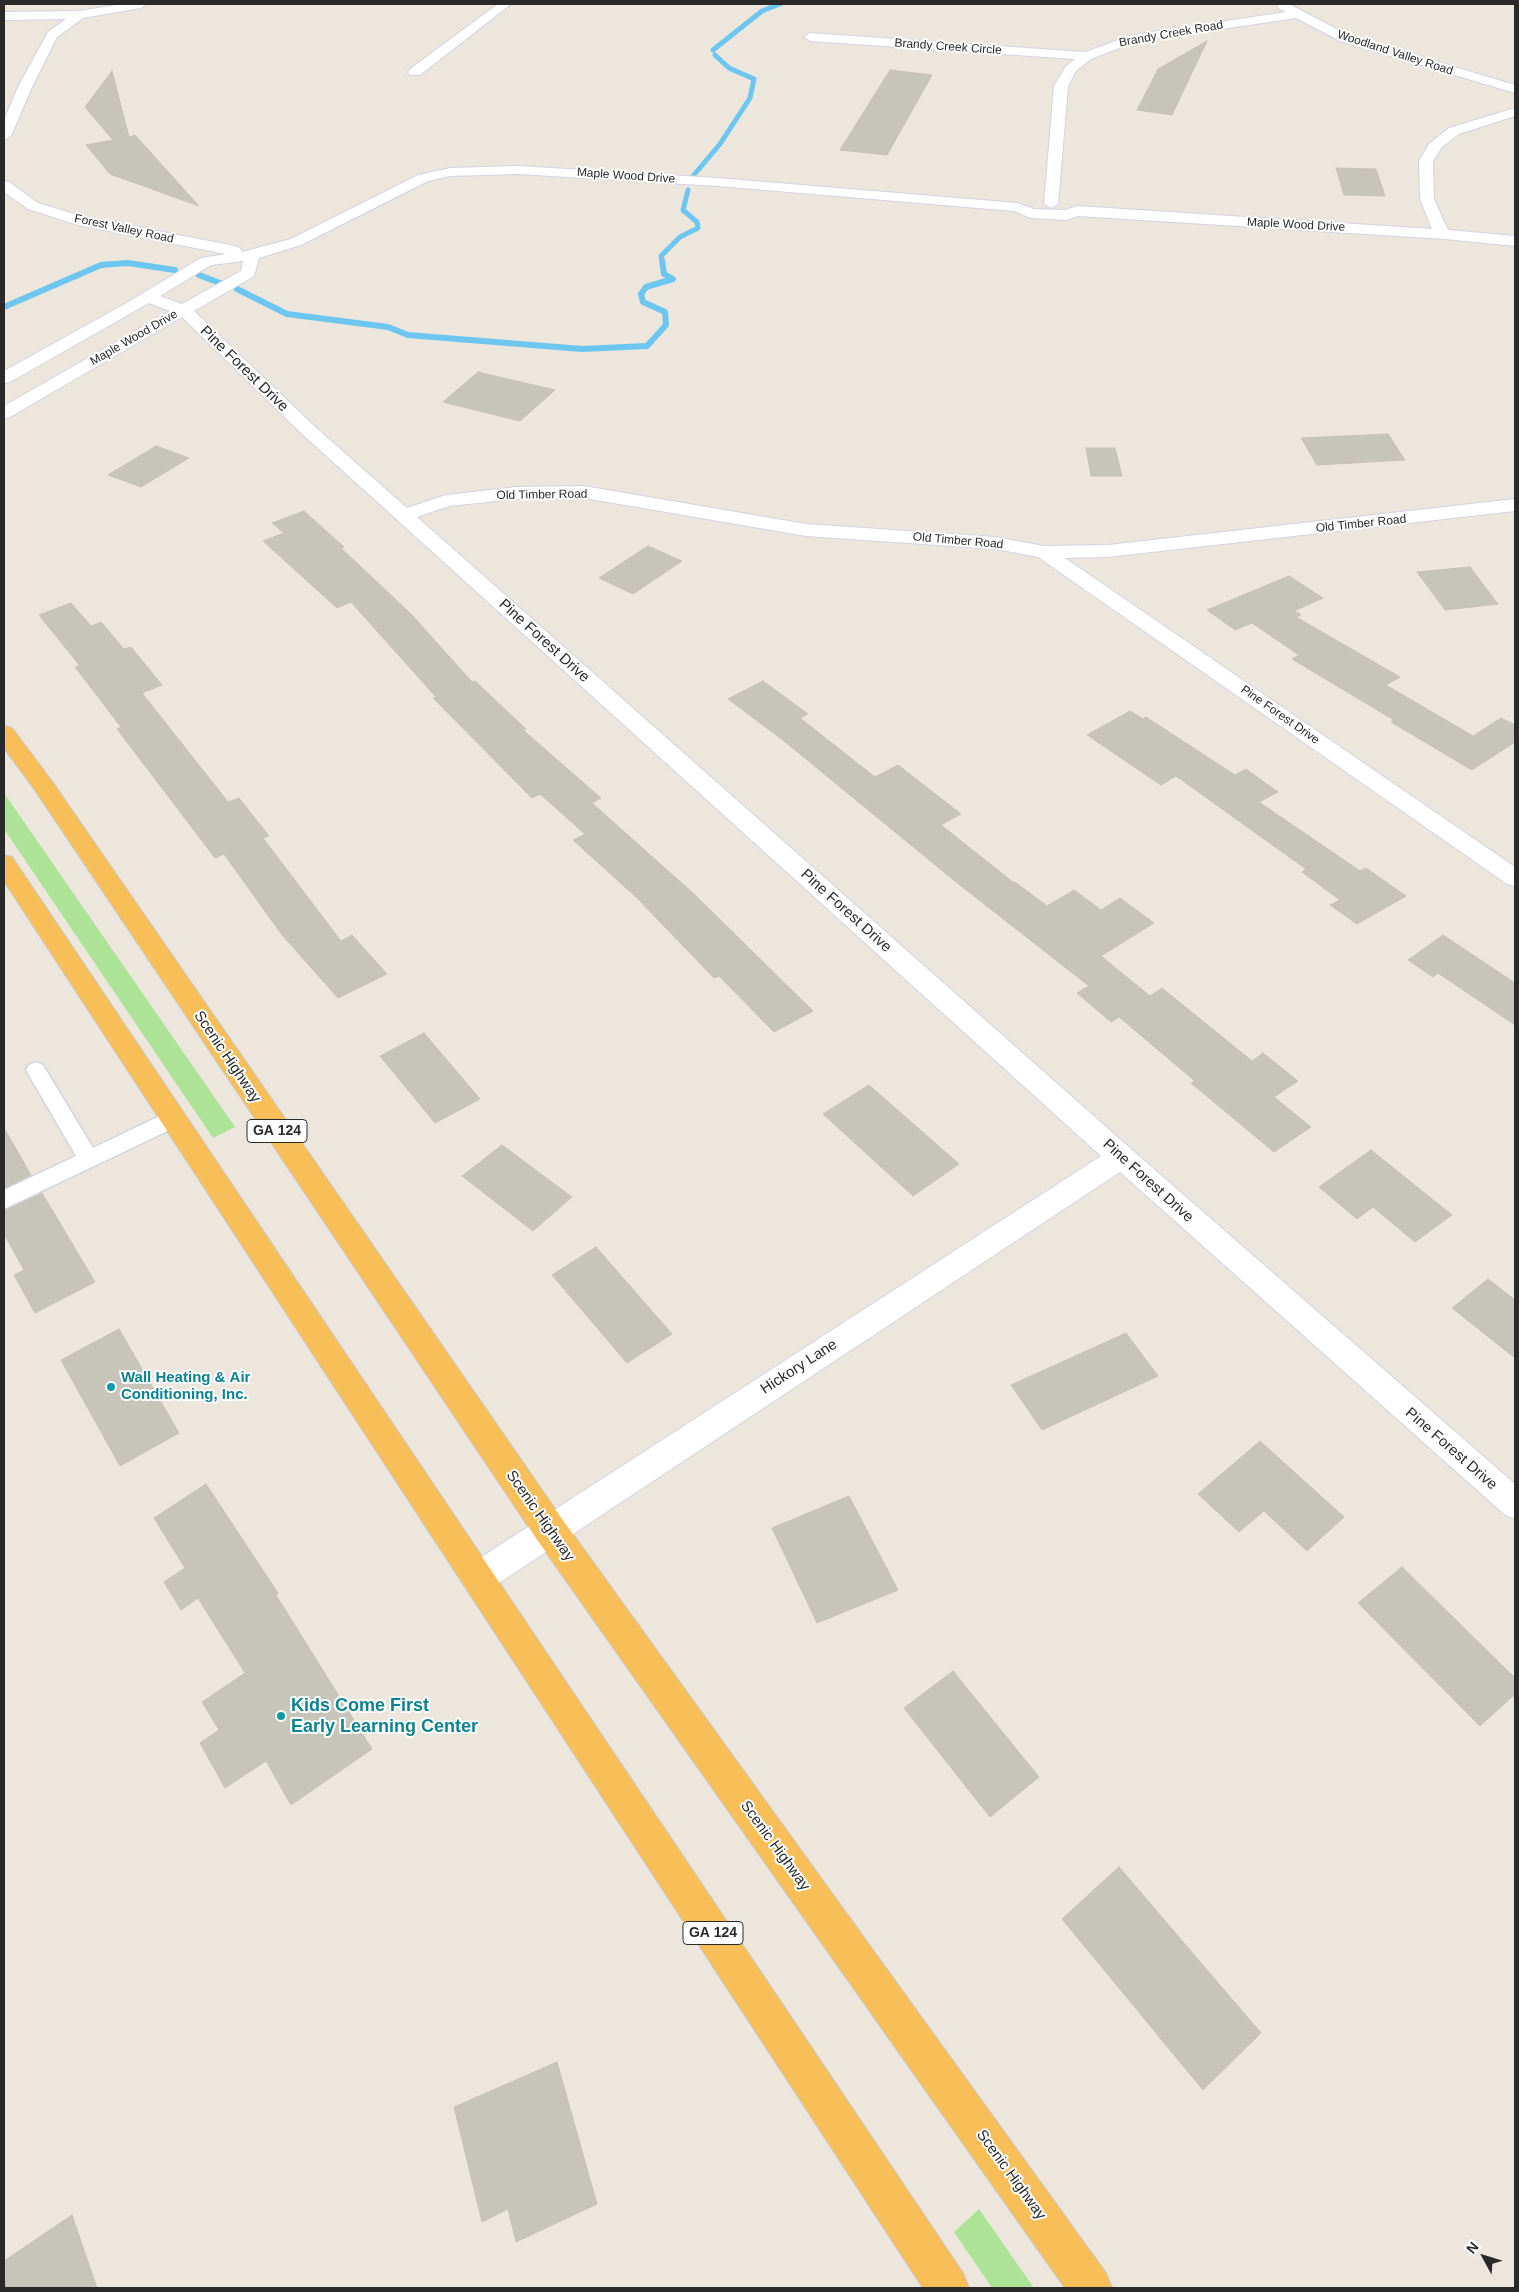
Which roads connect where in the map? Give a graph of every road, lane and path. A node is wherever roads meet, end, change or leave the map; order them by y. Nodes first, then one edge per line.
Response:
1 (141, 4) edge
2 (505, 4) edge
3 (1281, 4) edge
4 (1296, 14) junction
5 (79, 15) junction
6 (4, 16) edge
7 (810, 37) dead end
8 (1086, 56) junction
9 (415, 72) dead end
10 (1515, 89) edge
11 (1515, 112) edge
12 (4, 136) edge
13 (4, 185) edge
14 (1051, 204) junction
15 (1017, 207) junction
16 (1078, 211) junction
17 (1445, 234) junction
18 (1515, 241) edge
19 (252, 254) junction
20 (147, 297) junction
21 (184, 310) junction
22 (4, 378) edge
23 (4, 413) edge
24 (1515, 505) edge
25 (404, 515) junction
26 (1044, 552) junction
27 (4, 733) edge
28 (4, 863) edge
29 (1515, 878) edge
30 (36, 1070) dead end
31 (173, 1119) junction
32 (1121, 1157) junction
33 (89, 1159) junction
34 (4, 1200) edge
35 (1515, 1504) edge
36 (550, 1530) junction
37 (478, 1578) junction
38 (948, 2288) edge
39 (1091, 2288) edge

1 - 5 street
2 - 9 street
3 - 4 street, Woodland Valley Road
4 - 8 street, Brandy Creek Road
4 - 10 street, Woodland Valley Road
5 - 6 street
5 - 12 street
7 - 8 street, Brandy Creek Circle
8 - 14 street, Brandy Creek Road
11 - 17 street
13 - 19 street, Forest Valley Road
14 - 15 street, Maple Wood Drive
14 - 16 street, Maple Wood Drive
15 - 16 street, Maple Wood Drive
15 - 19 street, Maple Wood Drive
16 - 17 street, Maple Wood Drive
17 - 18 street, Maple Wood Drive
19 - 20 street, Maple Wood Drive
19 - 21 street, Maple Wood Drive
20 - 21 street
20 - 22 street, Maple Wood Drive
21 - 23 street, Maple Wood Drive
21 - 25 street, Pine Forest Drive
24 - 26 street, Old Timber Road
25 - 26 street, Old Timber Road
25 - 32 street, Pine Forest Drive
26 - 29 street, Pine Forest Drive
27 - 36 highway, Scenic Highway / GA 124
28 - 31 highway, GA 124
30 - 33 lane
31 - 33 lane
31 - 37 highway, GA 124
32 - 35 street, Pine Forest Drive
32 - 36 street, Hickory Lane
33 - 34 lane
36 - 37 street, Hickory Lane
36 - 39 highway, Scenic Highway / GA 124
37 - 38 highway, GA 124

